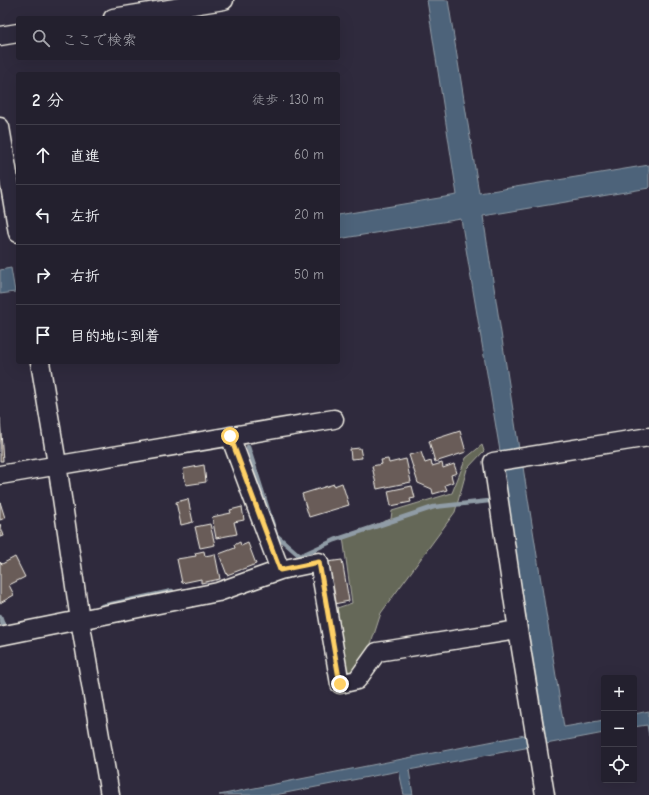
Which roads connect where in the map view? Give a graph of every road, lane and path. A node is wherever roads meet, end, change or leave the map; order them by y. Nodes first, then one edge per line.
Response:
1 (224, 0) edge
2 (125, 16) edge
3 (16, 33) edge
4 (0, 36) edge
5 (0, 127) edge
6 (16, 221) edge
7 (40, 364) edge
8 (334, 418) dead end
9 (230, 436) junction
10 (649, 437) edge
11 (57, 464) junction
12 (0, 475) edge
13 (280, 570) junction
14 (80, 620) junction
15 (518, 630) junction
16 (0, 636) edge
17 (110, 795) edge
18 (545, 795) edge

1 - 2 street
3 - 4 street
5 - 6 street
7 - 11 street
8 - 9 street
9 - 11 street
9 - 13 street
10 - 15 street
11 - 12 street
11 - 14 street
13 - 14 street
13 - 15 street
14 - 16 street
14 - 17 street
15 - 18 street

